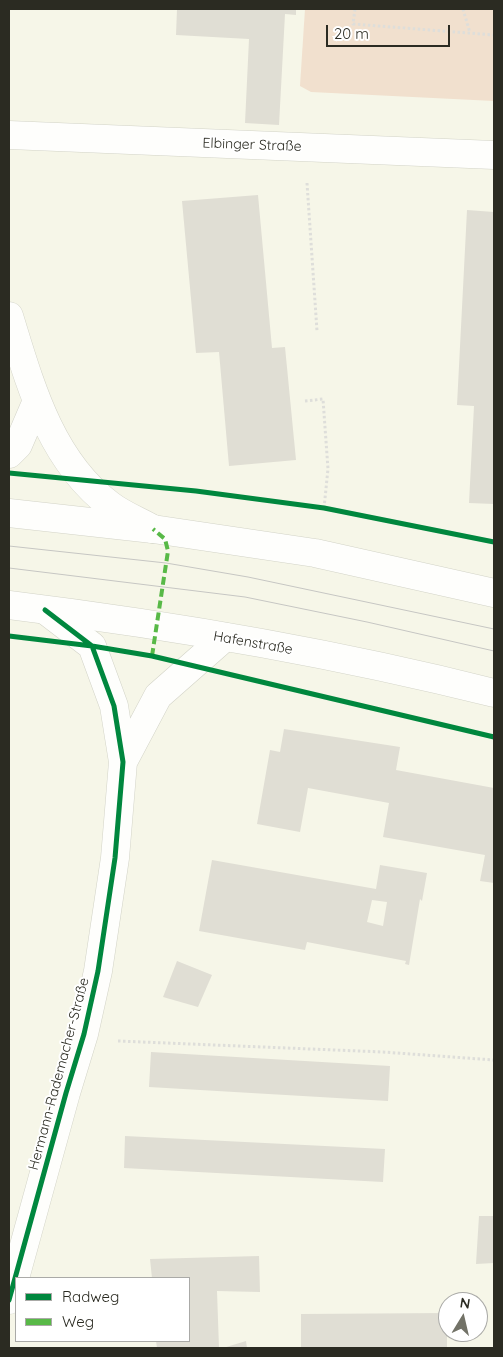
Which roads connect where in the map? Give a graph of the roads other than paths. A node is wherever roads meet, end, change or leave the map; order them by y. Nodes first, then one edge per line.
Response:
1 (9, 135) edge
2 (494, 155) edge
3 (9, 316) edge
4 (36, 403) junction
5 (9, 454) edge
6 (9, 513) edge
7 (154, 529) junction
8 (494, 593) edge
9 (9, 605) edge
10 (45, 610) junction
11 (225, 637) junction
12 (494, 693) edge
13 (123, 762) junction
14 (15, 1277) edge
15 (15, 1278) edge
16 (9, 1300) edge

1 - 2 street, Elbinger Straße
3 - 4 street
4 - 5 street
4 - 7 street
6 - 7 street
7 - 8 street
9 - 10 street, Hafenstraße
10 - 11 street, Hafenstraße
10 - 13 street, Hermann-Rademacher-Straße
11 - 12 street, Hafenstraße
11 - 13 street, Hermann-Rademacher-Straße
13 - 14 street, Hermann-Rademacher-Straße
15 - 16 street, Hermann-Rademacher-Straße

